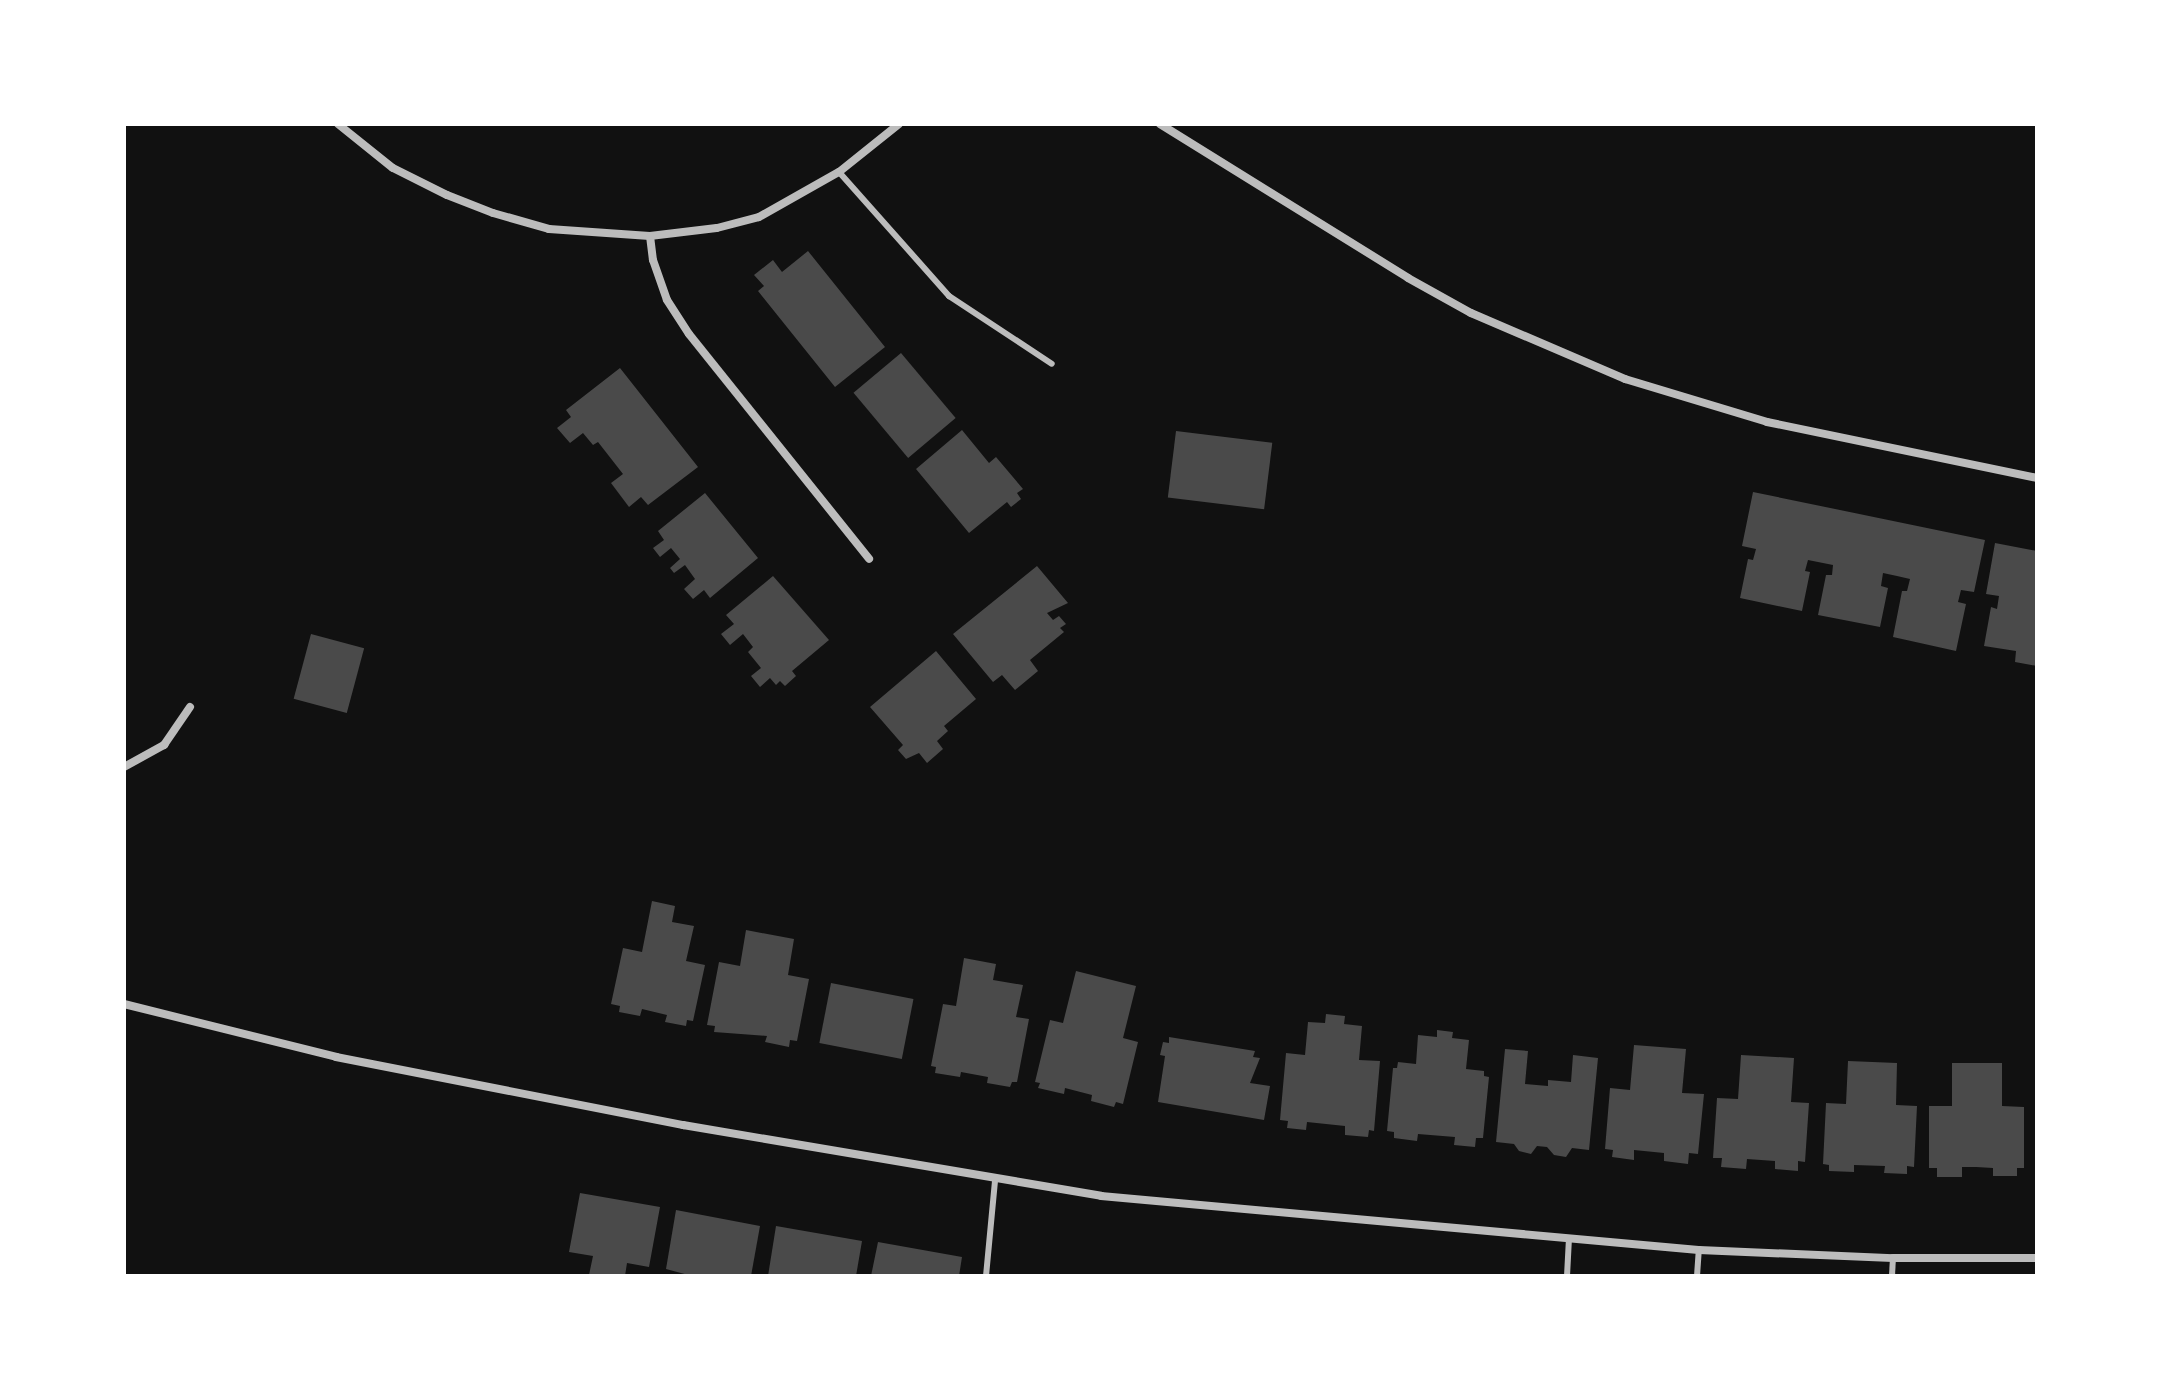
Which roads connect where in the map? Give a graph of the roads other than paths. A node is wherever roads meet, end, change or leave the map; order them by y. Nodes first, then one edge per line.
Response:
1 (338, 124) edge
2 (899, 124) edge
3 (1160, 124) edge
4 (839, 172) junction
5 (650, 236) junction
6 (1052, 364) dead end
7 (2037, 478) edge
8 (869, 559) dead end
9 (190, 707) dead end
10 (124, 767) edge
11 (124, 1004) edge
12 (995, 1180) junction
13 (1569, 1239) junction
14 (1699, 1250) junction
15 (1893, 1258) junction
16 (2037, 1258) edge
17 (986, 1276) edge
18 (1567, 1276) edge
19 (1697, 1276) edge
20 (1892, 1276) edge

1 - 5 street
2 - 4 street
3 - 7 street
4 - 5 street
4 - 6 lane
5 - 8 street
9 - 10 street
11 - 12 street
12 - 13 street
12 - 17 lane
13 - 14 street
13 - 18 lane
14 - 15 street
14 - 19 lane
15 - 16 street
15 - 20 lane

